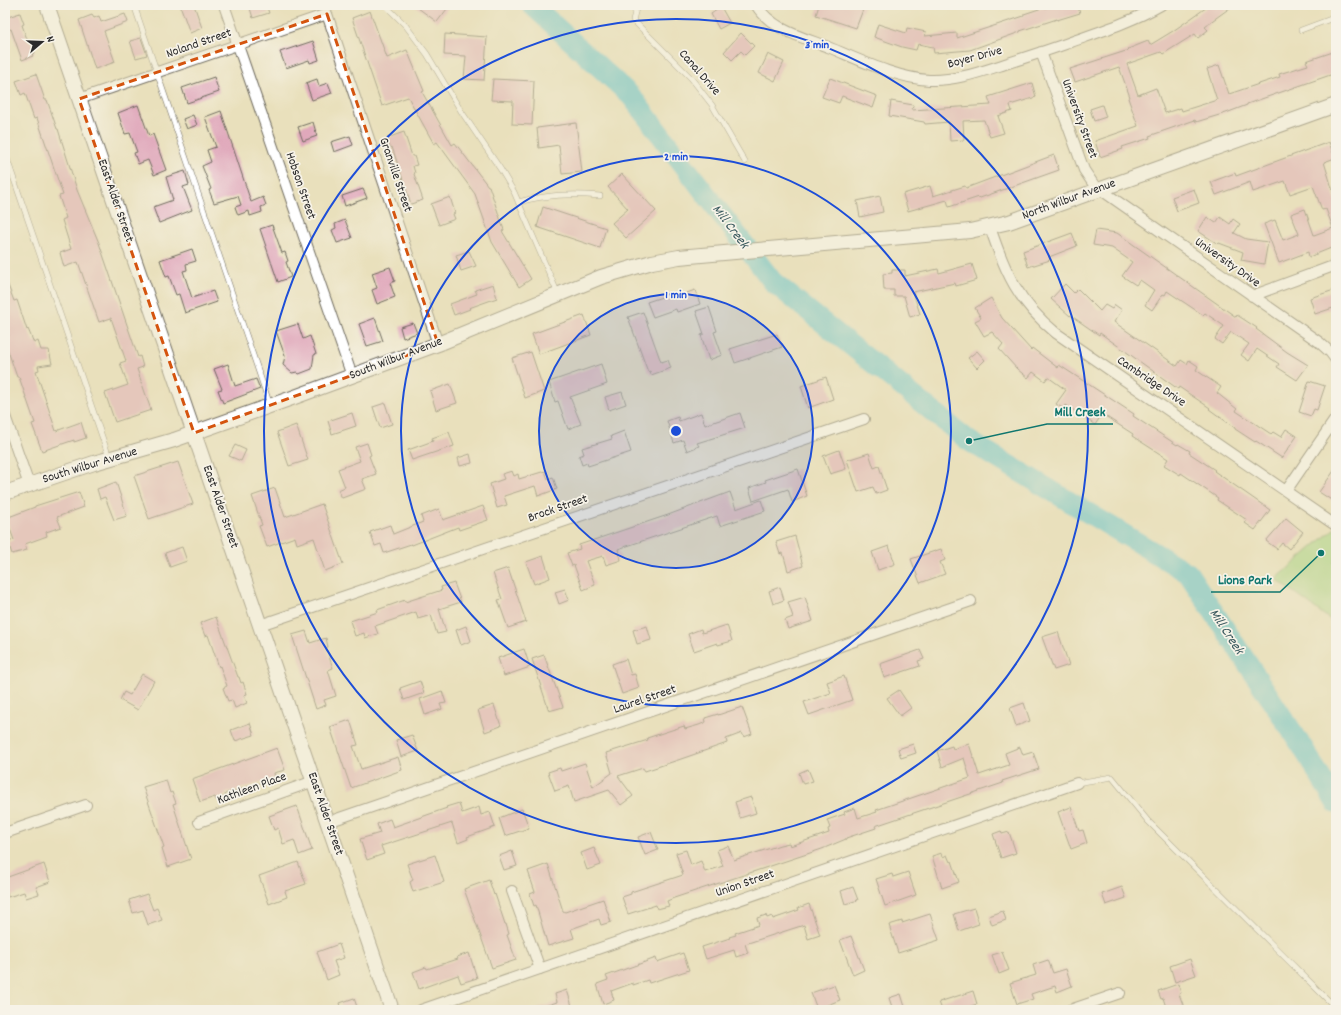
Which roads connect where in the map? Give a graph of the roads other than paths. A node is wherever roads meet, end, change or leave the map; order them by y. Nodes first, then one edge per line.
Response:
1 (47, 5) edge
2 (134, 5) edge
3 (224, 5) edge
4 (385, 5) edge
5 (637, 5) edge
6 (756, 5) edge
7 (1161, 5) edge
8 (327, 14) joint
9 (1336, 17) edge
10 (1301, 30) dead end
11 (237, 45) junction
12 (1041, 52) junction
13 (156, 72) junction
14 (79, 99) junction
15 (1336, 105) edge
16 (5, 153) edge
17 (745, 162) dead end
18 (1100, 189) junction
19 (600, 196) dead end
20 (518, 202) junction
21 (990, 227) junction
22 (790, 248) joint
23 (1336, 265) edge
24 (558, 294) junction
25 (1252, 296) junction
26 (438, 344) junction
27 (1336, 360) edge
28 (352, 376) junction
29 (270, 406) junction
30 (5, 416) edge
31 (864, 418) dead end
32 (1336, 418) edge
33 (194, 433) junction
34 (110, 458) junction
35 (29, 485) junction
36 (1286, 491) junction
37 (5, 493) edge
38 (1335, 525) road end
39 (971, 601) dead end
40 (260, 625) junction
41 (314, 781) junction
42 (1077, 782) joint
43 (86, 805) dead end
44 (199, 822) dead end
45 (328, 822) junction
46 (5, 833) edge
47 (512, 891) dead end
48 (540, 969) junction
49 (1120, 992) dead end
50 (1336, 1008) edge
51 (392, 1010) edge
52 (421, 1010) edge
53 (1070, 1010) edge

1 - 14 main road, East Alder Street
2 - 13 lane
3 - 11 street, Hobson Street
4 - 20 lane
5 - 17 lane, Canal Drive
6 - 12 street, Boyer Drive
7 - 12 street, Boyer Drive
8 - 11 street, Noland Street
8 - 26 street, Granville Street
9 - 10 lane
11 - 13 street, Noland Street
11 - 28 street, Hobson Street
12 - 18 street, University Street
13 - 14 street, Noland Street
13 - 29 lane
14 - 33 main road, East Alder Street
15 - 18 main road, North Wilbur Avenue
16 - 34 lane
18 - 21 main road, North Wilbur Avenue
18 - 25 street, University Drive
19 - 20 lane
20 - 24 lane
21 - 22 main road, North Wilbur Avenue
21 - 36 street, Cambridge Drive
22 - 24 main road, South Wilbur Avenue
23 - 25 street
24 - 26 main road, South Wilbur Avenue
25 - 27 street, University Drive
26 - 28 main road, South Wilbur Avenue
28 - 29 main road, South Wilbur Avenue
29 - 33 main road, South Wilbur Avenue
30 - 35 street
31 - 40 street, Brock Street
32 - 36 street
33 - 34 main road, South Wilbur Avenue
33 - 40 main road, East Alder Street
34 - 35 main road, South Wilbur Avenue
35 - 37 main road, South Wilbur Avenue
36 - 38 street, Cambridge Drive
39 - 45 street, Laurel Street
40 - 41 main road, East Alder Street
41 - 44 street, Kathleen Place
41 - 45 main road, East Alder Street
42 - 48 street, Union Street
42 - 50 lane
43 - 46 street
45 - 51 main road, East Alder Street
47 - 48 street
48 - 52 street, Union Street
49 - 53 street

